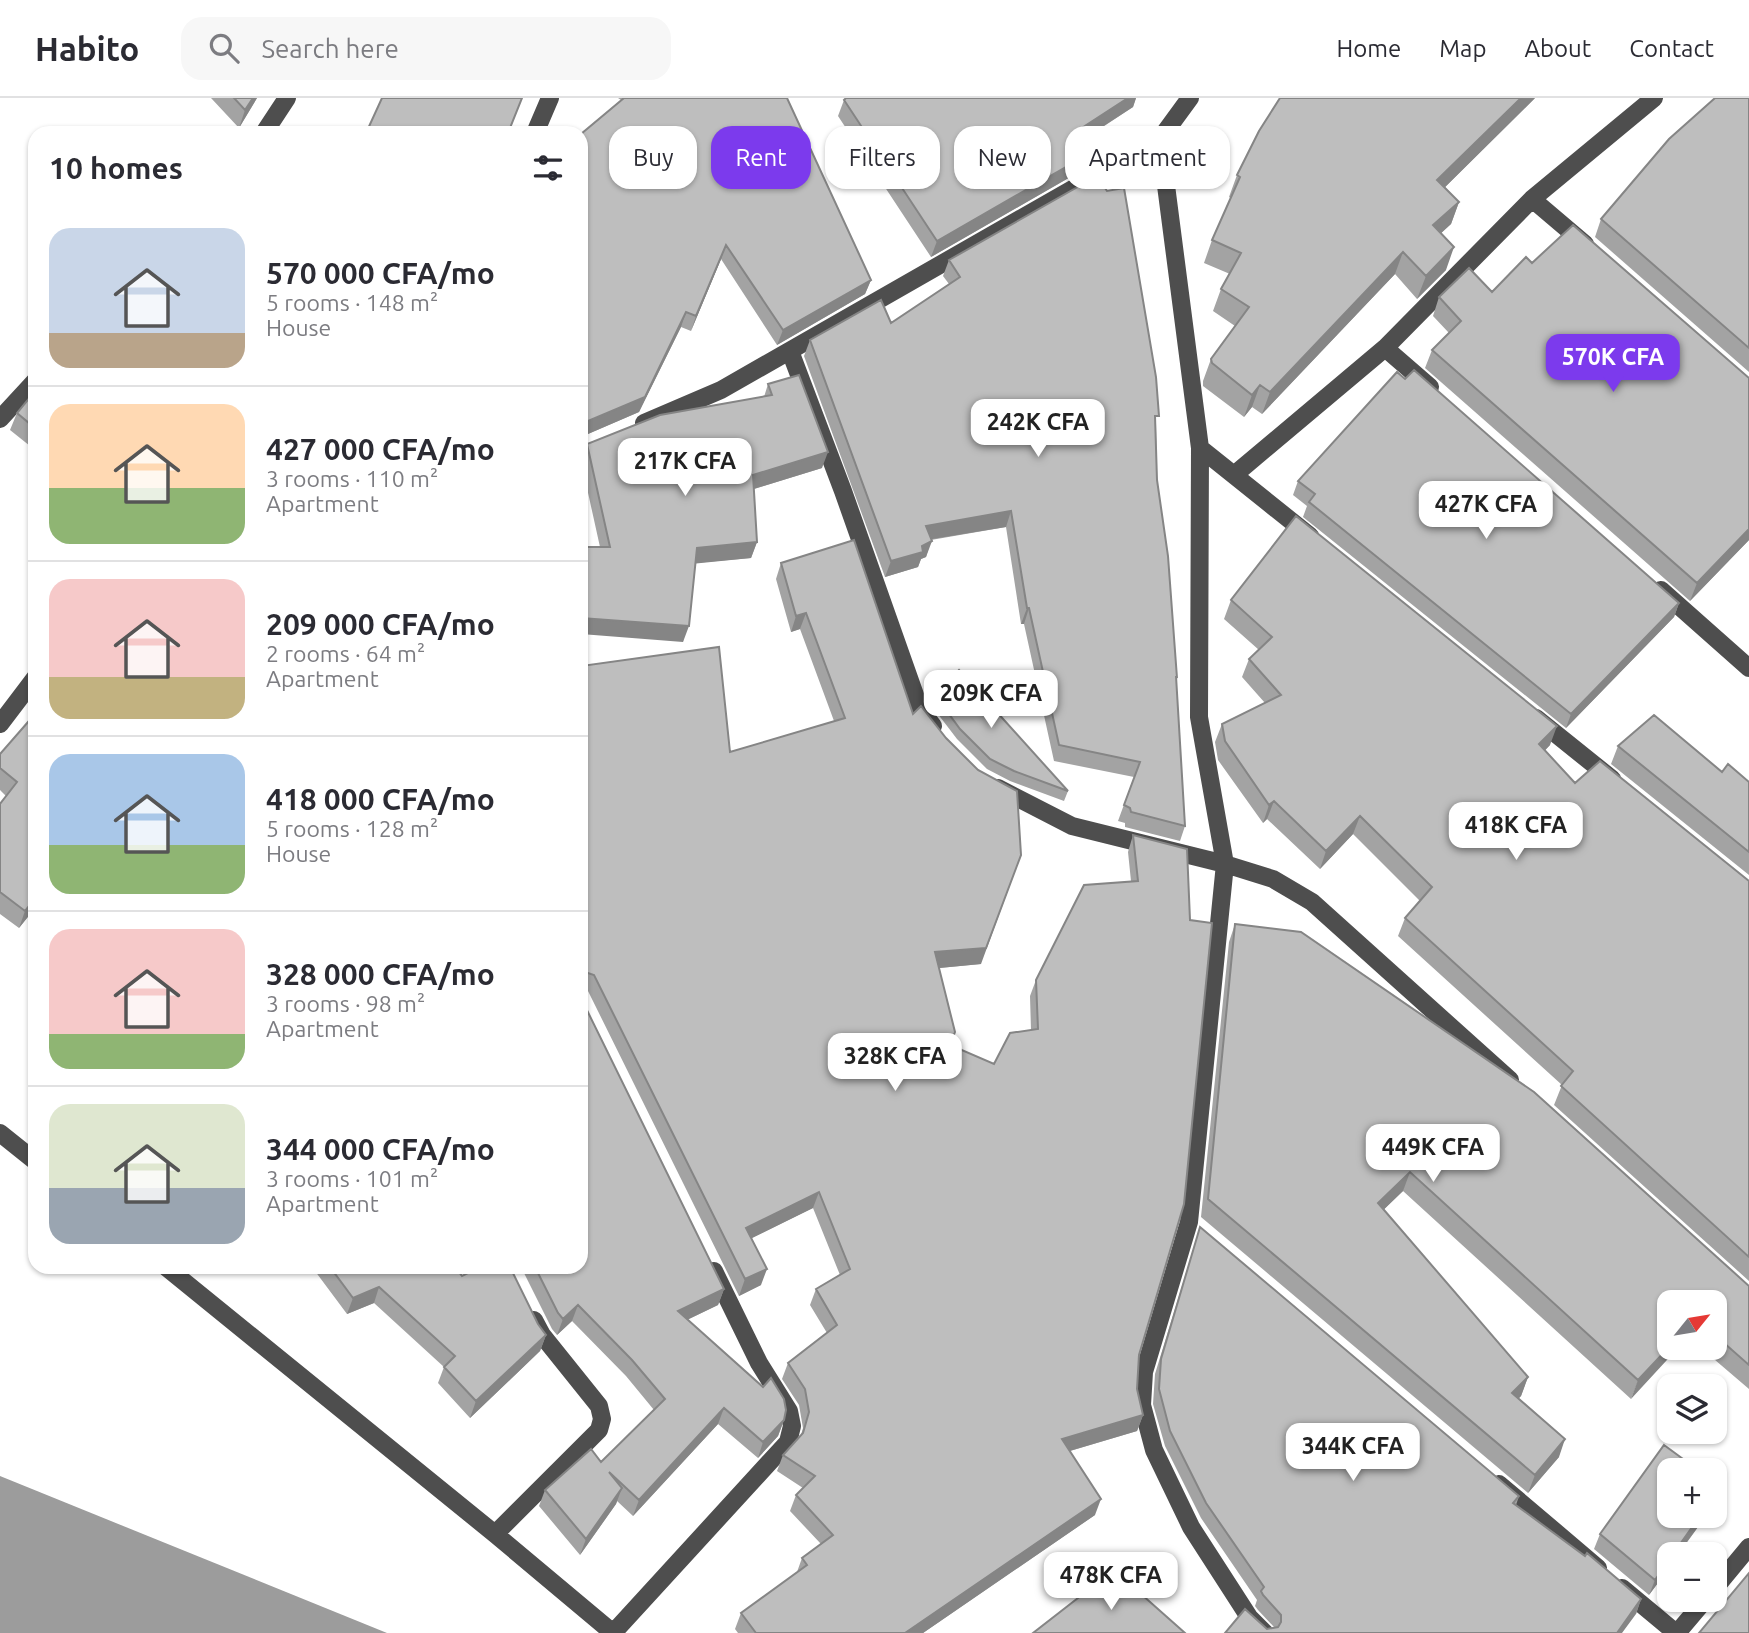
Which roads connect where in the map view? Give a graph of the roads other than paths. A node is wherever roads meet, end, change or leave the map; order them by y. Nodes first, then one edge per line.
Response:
1 (287, 98) edge
2 (550, 98) edge
3 (1654, 98) edge
4 (1182, 102) edge
5 (269, 126) edge
6 (538, 126) edge
7 (1168, 126) edge
8 (1073, 189) edge
9 (1166, 189) edge
10 (1532, 199) junction
11 (1594, 252) edge
12 (1385, 348) junction
13 (790, 351) junction
14 (28, 389) edge
15 (1447, 402) edge
16 (0, 419) edge
17 (632, 428) edge
18 (1200, 449) junction
19 (1234, 475) junction
20 (1320, 544) edge
21 (1645, 576) edge
22 (1749, 668) edge
23 (28, 687) edge
24 (1524, 708) edge
25 (0, 724) edge
26 (941, 737) edge
27 (980, 778) edge
28 (1620, 786) edge
29 (1225, 864) junction
30 (1520, 1089) edge
31 (0, 1133) edge
32 (28, 1155) edge
33 (708, 1258) edge
34 (175, 1274) edge
35 (526, 1302) edge
36 (1485, 1472) edge
37 (495, 1534) junction
38 (1749, 1547) edge
39 (1727, 1574) edge
40 (1694, 1612) edge
41 (613, 1633) edge
42 (1265, 1633) edge
43 (1676, 1633) edge

1 - 5 street
2 - 6 street
3 - 10 street
4 - 7 street
8 - 13 street
9 - 18 street
10 - 11 street
10 - 12 street
12 - 15 street
12 - 19 street
13 - 17 street
13 - 26 street
14 - 16 street
18 - 19 street
18 - 29 street
19 - 20 street
21 - 22 street
23 - 25 street
24 - 28 street
27 - 29 street
29 - 30 street
29 - 42 street
31 - 32 street
33 - 41 street
34 - 37 street
35 - 37 street
36 - 43 street
37 - 41 street
38 - 39 street
40 - 43 street

